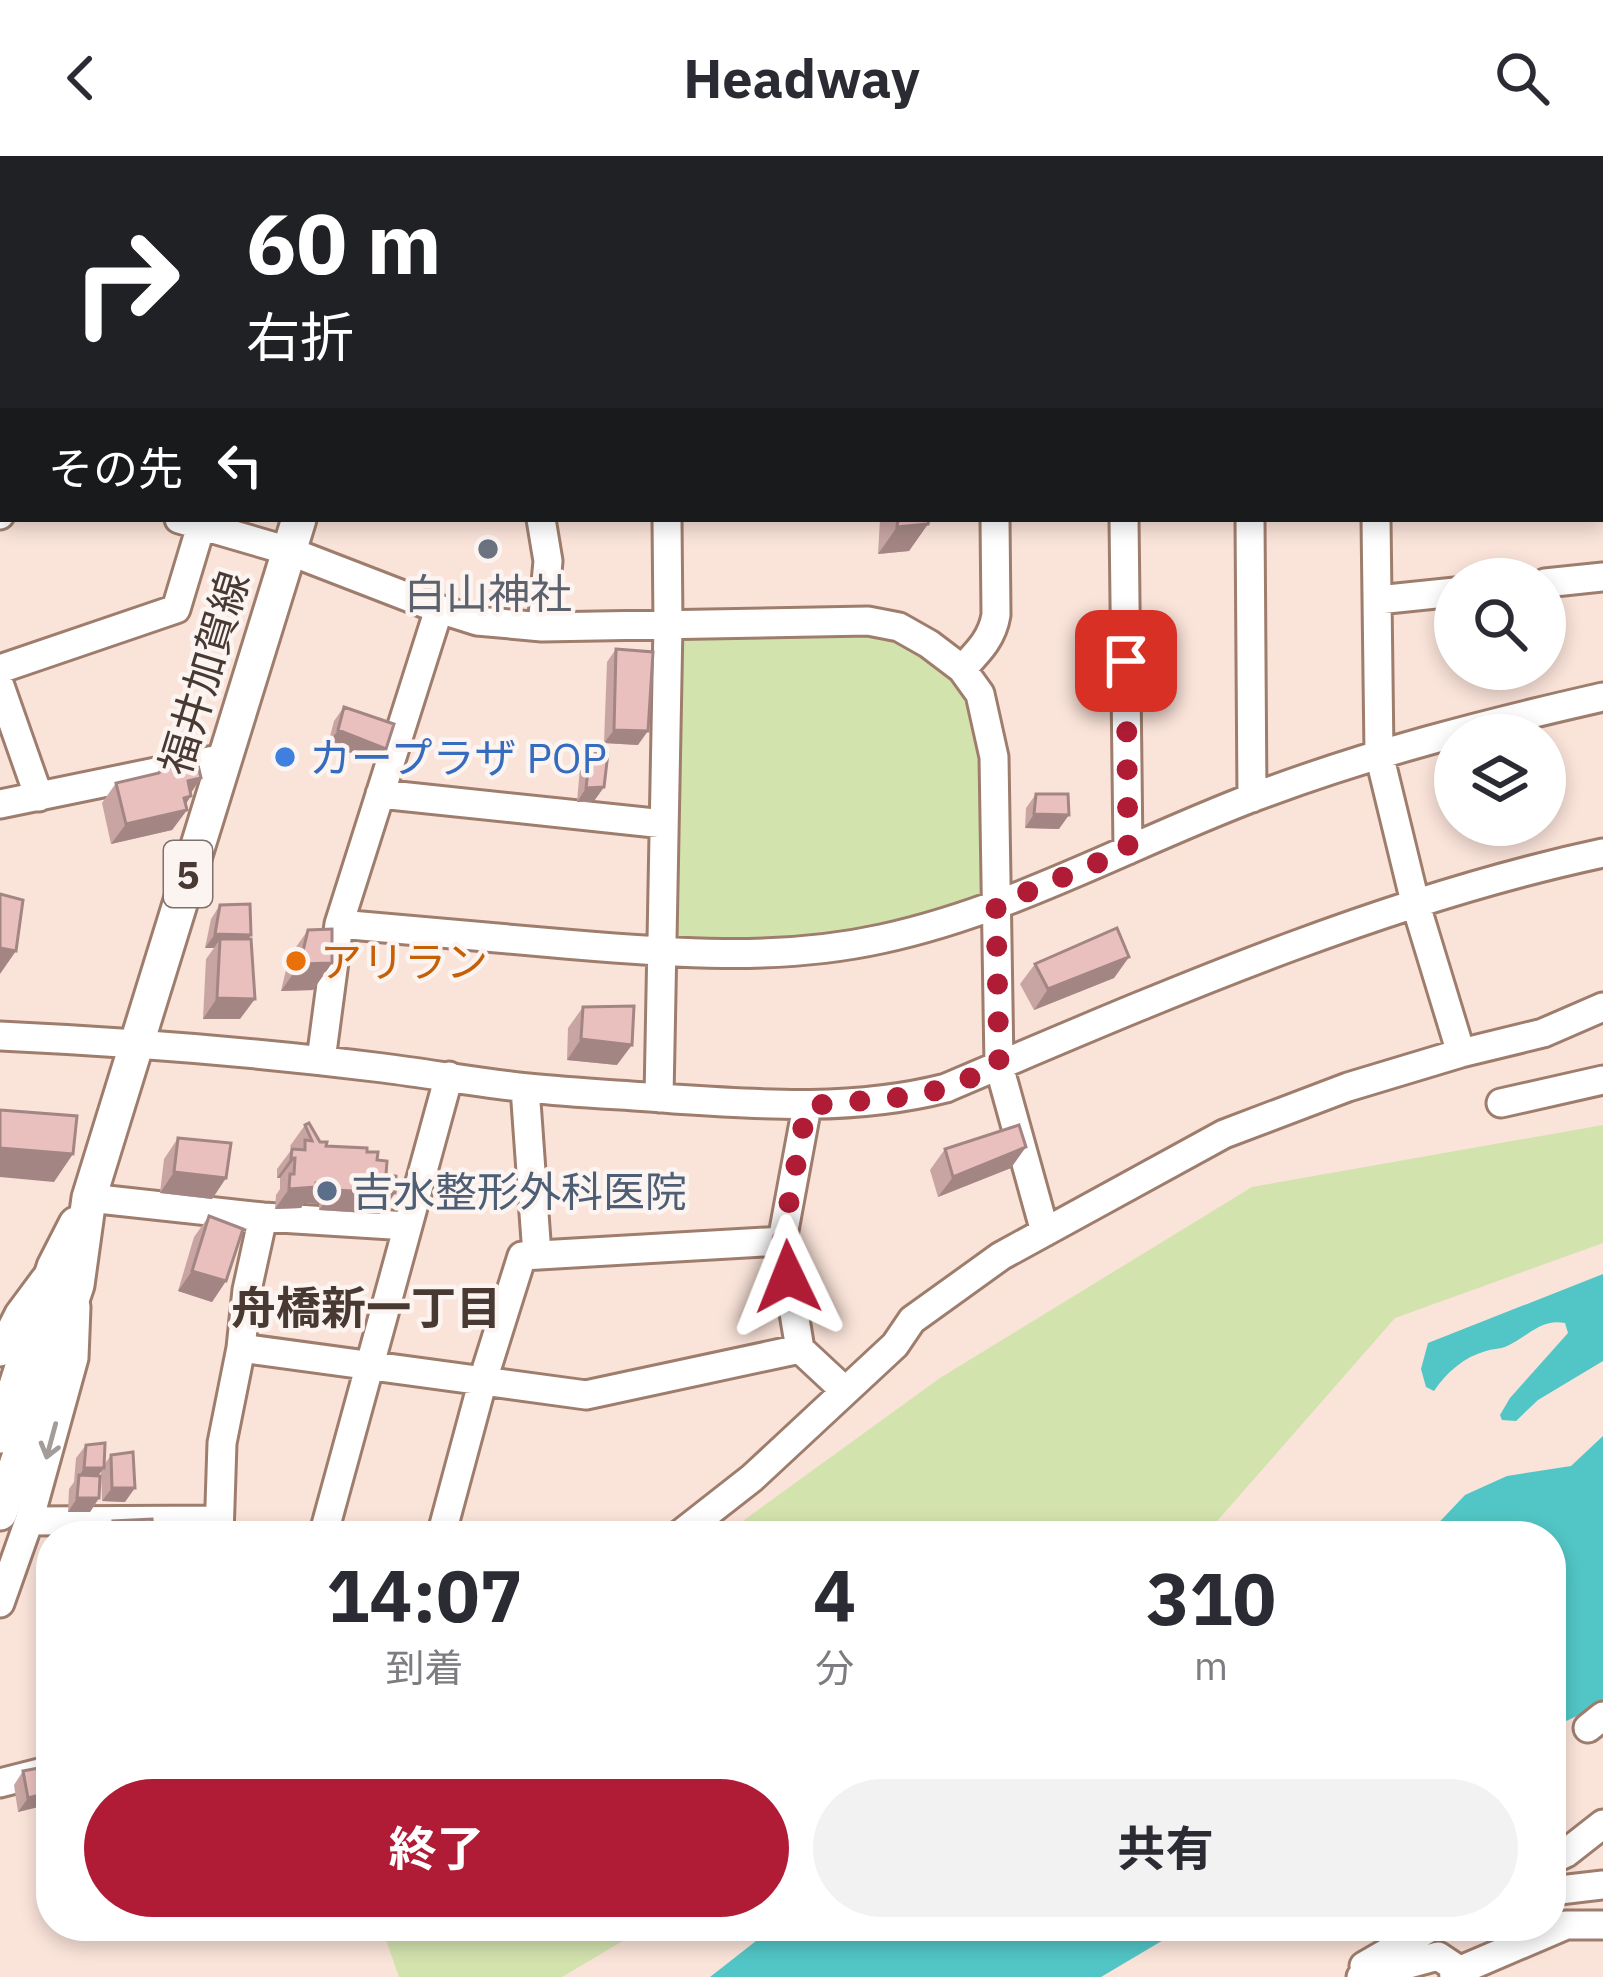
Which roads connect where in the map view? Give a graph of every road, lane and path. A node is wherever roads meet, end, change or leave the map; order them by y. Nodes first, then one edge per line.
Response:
1 (190, 522) edge
2 (542, 522) edge
3 (667, 522) edge
4 (995, 522) edge
5 (1124, 522) edge
6 (1250, 522) edge
7 (1376, 522) edge
8 (294, 535) edge
9 (1603, 577) edge
10 (1566, 581) edge
11 (1434, 594) edge
12 (1378, 600) junction
13 (439, 609) junction
14 (668, 625) junction
15 (542, 627) junction
16 (0, 669) edge
17 (962, 669) junction
18 (0, 686) edge
19 (1603, 697) edge
20 (1378, 754) junction
21 (224, 758) junction
22 (380, 794) junction
23 (39, 797) junction
24 (1252, 798) junction
25 (0, 804) edge
26 (664, 824) junction
27 (1128, 850) junction
28 (1603, 853) edge
29 (1415, 902) junction
30 (996, 905) junction
31 (338, 924) junction
32 (662, 952) junction
33 (1603, 1007) edge
34 (0, 1036) edge
35 (135, 1042) junction
36 (1461, 1053) junction
37 (321, 1060) junction
38 (999, 1066) junction
39 (449, 1076) junction
40 (1603, 1080) edge
41 (525, 1088) junction
42 (659, 1098) junction
43 (1501, 1103) dead end
44 (807, 1106) junction
45 (89, 1198) junction
46 (263, 1217) junction
47 (408, 1226) junction
48 (1045, 1232) junction
49 (782, 1240) junction
50 (537, 1255) junction
51 (65, 1276) junction
52 (241, 1348) junction
53 (800, 1349) junction
54 (0, 1352) edge
55 (369, 1365) junction
56 (483, 1380) junction
57 (844, 1390) junction
58 (0, 1436) edge
59 (15, 1518) edge
60 (218, 1521) edge
61 (326, 1521) edge
62 (445, 1521) edge
63 (697, 1521) edge
64 (0, 1603) edge
65 (36, 1774) edge
66 (0, 1783) edge
67 (1603, 1824) edge
68 (1566, 1853) edge
69 (1603, 1885) edge
70 (1566, 1889) edge
71 (1566, 1925) edge
72 (1603, 1925) edge
73 (1410, 1941) edge
74 (1530, 1941) edge
75 (1454, 1975) edge
76 (1355, 1976) edge

1 - 8 street
1 - 16 street
2 - 15 street
3 - 14 street
4 - 17 street
5 - 27 street
6 - 24 street
7 - 12 street
8 - 13 street
8 - 21 main road, 福井加賀線 / 5
9 - 10 street
11 - 12 street
12 - 20 street
13 - 15 street
13 - 22 street
14 - 15 street
14 - 17 street
14 - 26 street
17 - 30 street
18 - 23 street
19 - 20 street
20 - 24 street
20 - 29 street
21 - 23 street
21 - 35 main road, 福井加賀線 / 5
22 - 26 street
22 - 31 street
23 - 25 street
24 - 27 street
26 - 32 street
27 - 30 street
28 - 29 street
29 - 36 street
29 - 38 street
30 - 32 street
30 - 38 street
31 - 32 street
31 - 37 street
32 - 42 street
33 - 36 street
34 - 35 street
35 - 37 street
35 - 45 main road, 福井加賀線 / 5
36 - 48 street
37 - 39 street
38 - 44 street
38 - 48 street
39 - 41 street
39 - 47 street
40 - 43 street
41 - 42 street
41 - 50 street
42 - 44 street
44 - 49 street
45 - 46 street
45 - 51 main road, 福井加賀線 / 5
46 - 47 street
46 - 52 street
47 - 55 street
48 - 57 street
49 - 50 street
49 - 53 street
50 - 56 street
51 - 54 street
51 - 58 main road, 福井加賀線 / 5
51 -> 59 main road, 福井加賀線 / 5
52 - 55 street
52 - 60 street
53 - 56 street
53 - 57 street
55 - 56 street
55 - 61 street
56 - 62 street
57 - 63 street
59 - 64 street
65 - 66 street
67 - 68 street
69 - 70 street
71 - 72 street
73 - 76 street
74 - 75 street
75 - 76 street

